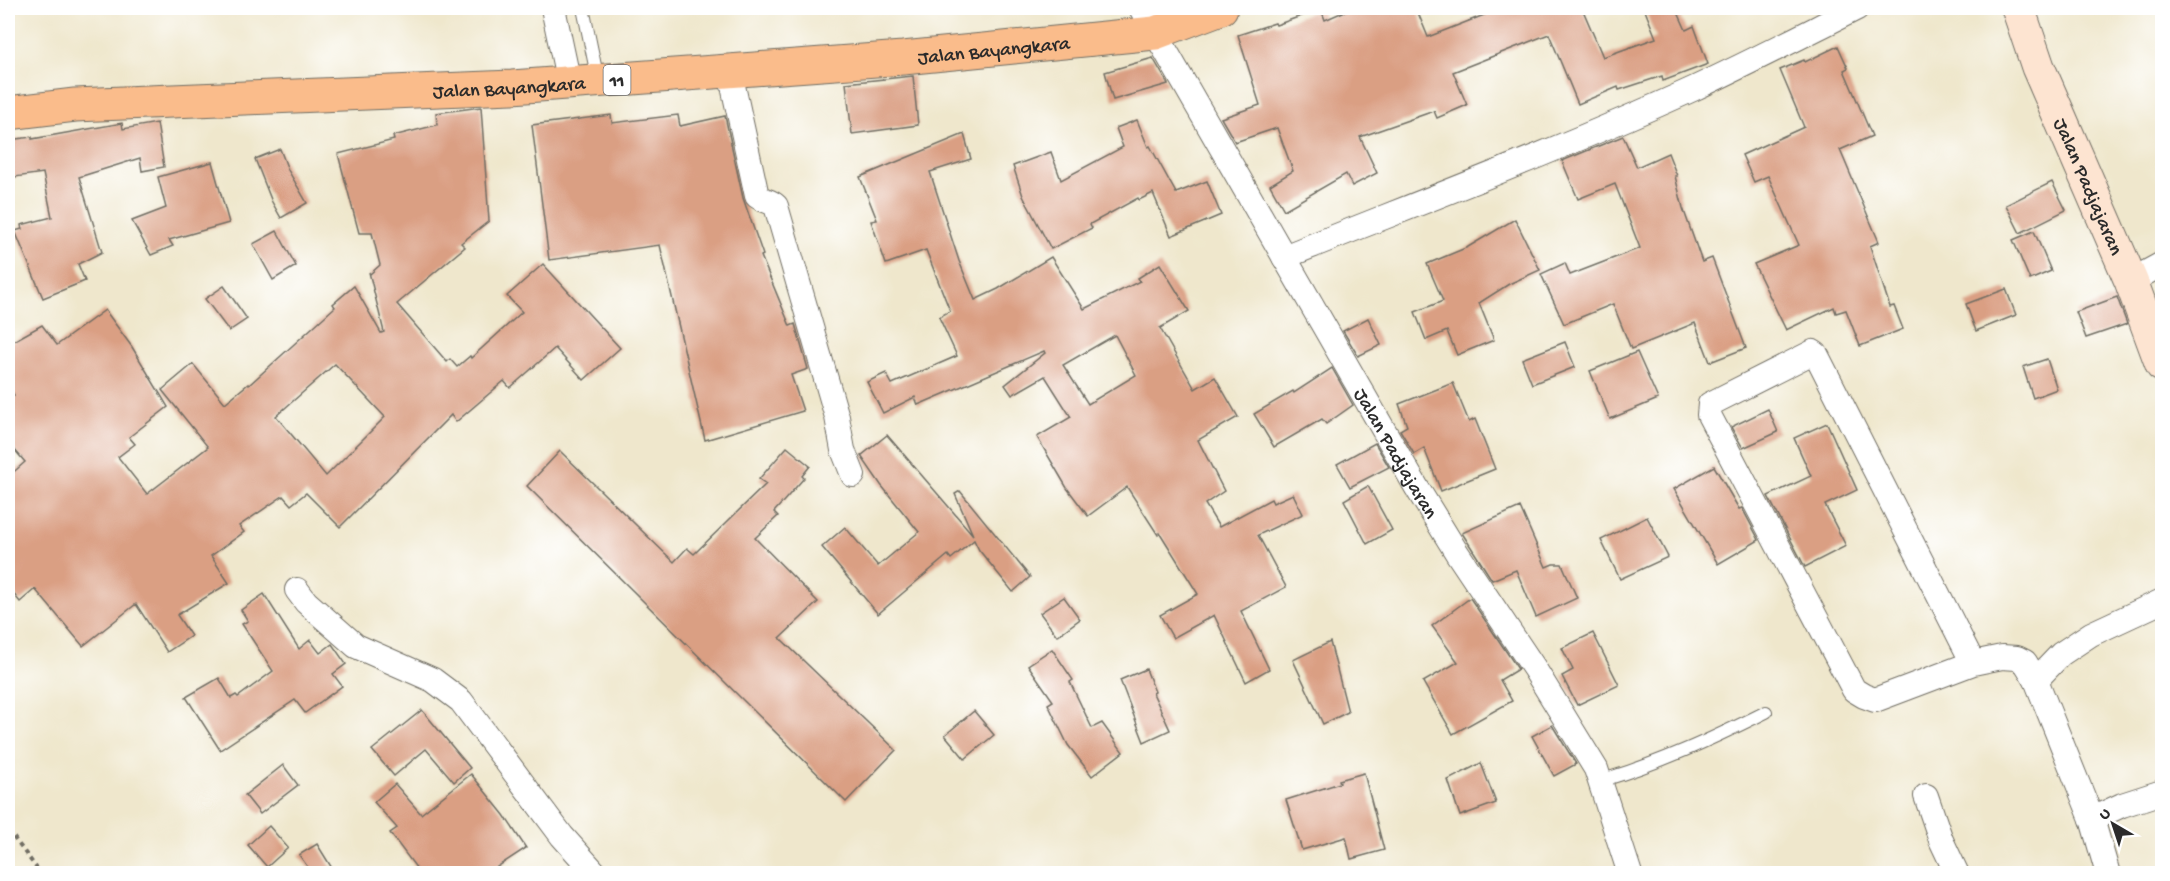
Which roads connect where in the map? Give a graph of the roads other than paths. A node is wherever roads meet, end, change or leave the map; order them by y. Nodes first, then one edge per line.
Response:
1 (553, 8) edge
2 (583, 8) edge
3 (1221, 8) edge
4 (1857, 8) edge
5 (2018, 8) edge
6 (1148, 20) edge
7 (730, 72) junction
8 (584, 82) junction
9 (8, 113) edge
10 (1284, 257) junction
11 (2163, 264) edge
12 (2131, 280) junction
13 (2163, 365) edge
14 (853, 475) dead end
15 (297, 590) dead end
16 (2163, 601) edge
17 (1973, 663) junction
18 (2036, 680) junction
19 (1766, 712) dead end
20 (1600, 781) junction
21 (2163, 792) edge
22 (1926, 796) dead end
23 (2092, 819) junction
24 (596, 873) edge
25 (1630, 873) edge
26 (1957, 873) edge
27 (2108, 873) edge

1 - 8 street
2 - 8 lane
3 - 6 highway, Jalan Bayangkara / 11
4 - 10 street
5 - 12 street, Jalan Padjajaran
6 - 7 highway, Jalan Bayangkara / 11
6 - 10 street, Jalan Padjajaran
7 - 8 highway, Jalan Bayangkara / 11
7 - 14 street
8 - 9 highway, Jalan Bayangkara / 11
10 - 20 street, Jalan Padjajaran
11 - 12 street
12 - 13 street, Jalan Padjajaran
15 - 24 street
16 - 18 street
17 - 17 street
17 - 18 street
18 - 23 street
19 - 20 lane
20 - 25 street, Jalan Padjajaran
21 - 23 street
22 - 26 street
23 - 27 street

